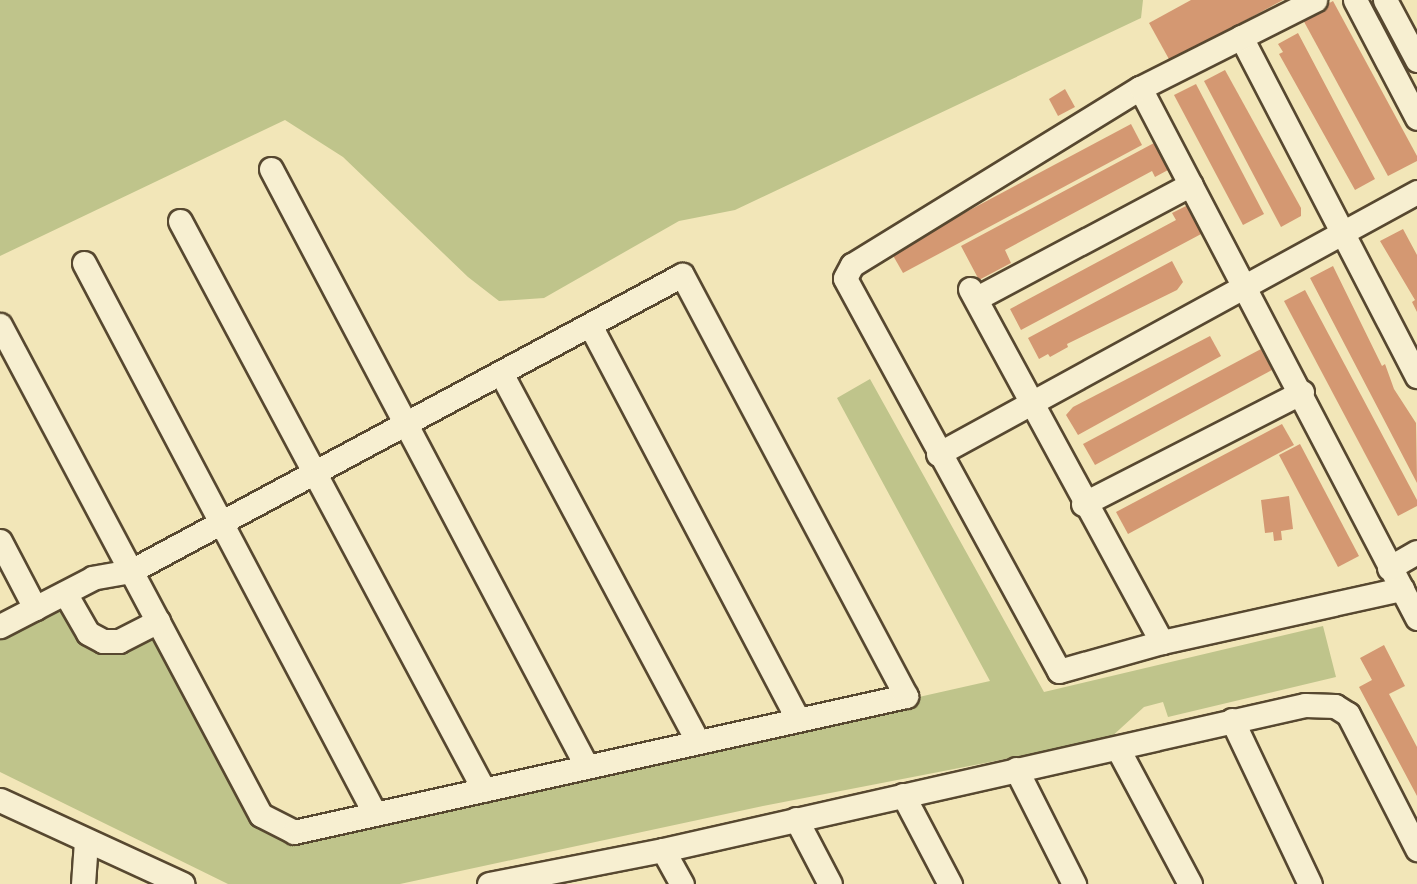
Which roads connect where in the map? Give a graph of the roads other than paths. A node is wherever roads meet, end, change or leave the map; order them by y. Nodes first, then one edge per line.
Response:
1 (1315, 0) edge
2 (1355, 0) edge
3 (1385, 0) edge
4 (1241, 37) junction
5 (1417, 62) edge
6 (1395, 77) junction
7 (1140, 89) junction
8 (1417, 118) edge
9 (271, 169) dead end
10 (1191, 184) junction
11 (1417, 192) edge
12 (180, 221) dead end
13 (1343, 232) junction
14 (84, 263) dead end
15 (1244, 286) junction
16 (0, 325) edge
17 (590, 325) junction
18 (501, 373) junction
19 (1417, 376) edge
20 (1302, 392) junction
21 (1030, 403) junction
22 (405, 423) junction
23 (938, 454) junction
24 (314, 472) junction
25 (1083, 504) junction
26 (221, 522) junction
27 (0, 541) edge
28 (1417, 552) edge
29 (1389, 568) junction
30 (131, 571) junction
31 (1402, 589) junction
32 (65, 593) junction
33 (36, 608) junction
34 (1417, 618) edge
35 (158, 621) junction
36 (0, 626) edge
37 (1162, 642) junction
38 (798, 720) junction
39 (1232, 720) junction
40 (698, 742) junction
41 (1118, 749) junction
42 (587, 767) junction
43 (1016, 769) junction
44 (484, 790) junction
45 (903, 795) junction
46 (0, 800) edge
47 (375, 814) junction
48 (796, 819) junction
49 (86, 841) junction
50 (1417, 849) edge
51 (663, 850) junction
52 (546, 880) edge
53 (514, 881) edge
54 (83, 884) edge
55 (183, 884) edge
56 (489, 884) edge
57 (682, 884) edge
58 (830, 884) edge
59 (950, 884) edge
60 (1074, 884) edge
61 (1190, 884) edge
62 (1310, 884) edge

1 - 4 street
2 - 6 street
3 - 5 street
4 - 7 street
4 - 13 street
5 - 6 street
6 - 8 street
7 - 10 street
7 - 23 street
9 - 22 street
10 - 15 street
10 - 21 street
11 - 13 street
12 - 24 street
13 - 15 street
13 - 19 street
14 - 26 street
15 - 20 street
15 - 21 street
16 - 30 street
17 - 18 street
17 - 38 street
17 - 38 street
18 - 22 street
18 - 40 street
20 - 25 street
20 - 29 street
21 - 23 street
21 - 25 street
22 - 24 street
22 - 42 street
23 - 37 street
24 - 26 street
24 - 44 street
25 - 37 street
26 - 30 street
26 - 47 street
27 - 33 street
28 - 29 street
29 - 31 street
30 - 32 street
30 - 35 street
31 - 34 street
31 - 37 street
32 - 33 street
32 - 35 street
33 - 36 street
35 - 47 street
38 - 40 street
39 - 41 street
39 - 50 street
39 - 62 street
40 - 42 street
41 - 43 street
41 - 61 street
42 - 44 street
43 - 45 street
43 - 60 street
44 - 47 street
45 - 48 street
45 - 59 street
46 - 49 street
48 - 51 street
48 - 58 street
49 - 54 street
49 - 55 street
51 - 52 street
51 - 57 street
52 - 53 street
53 - 56 street

